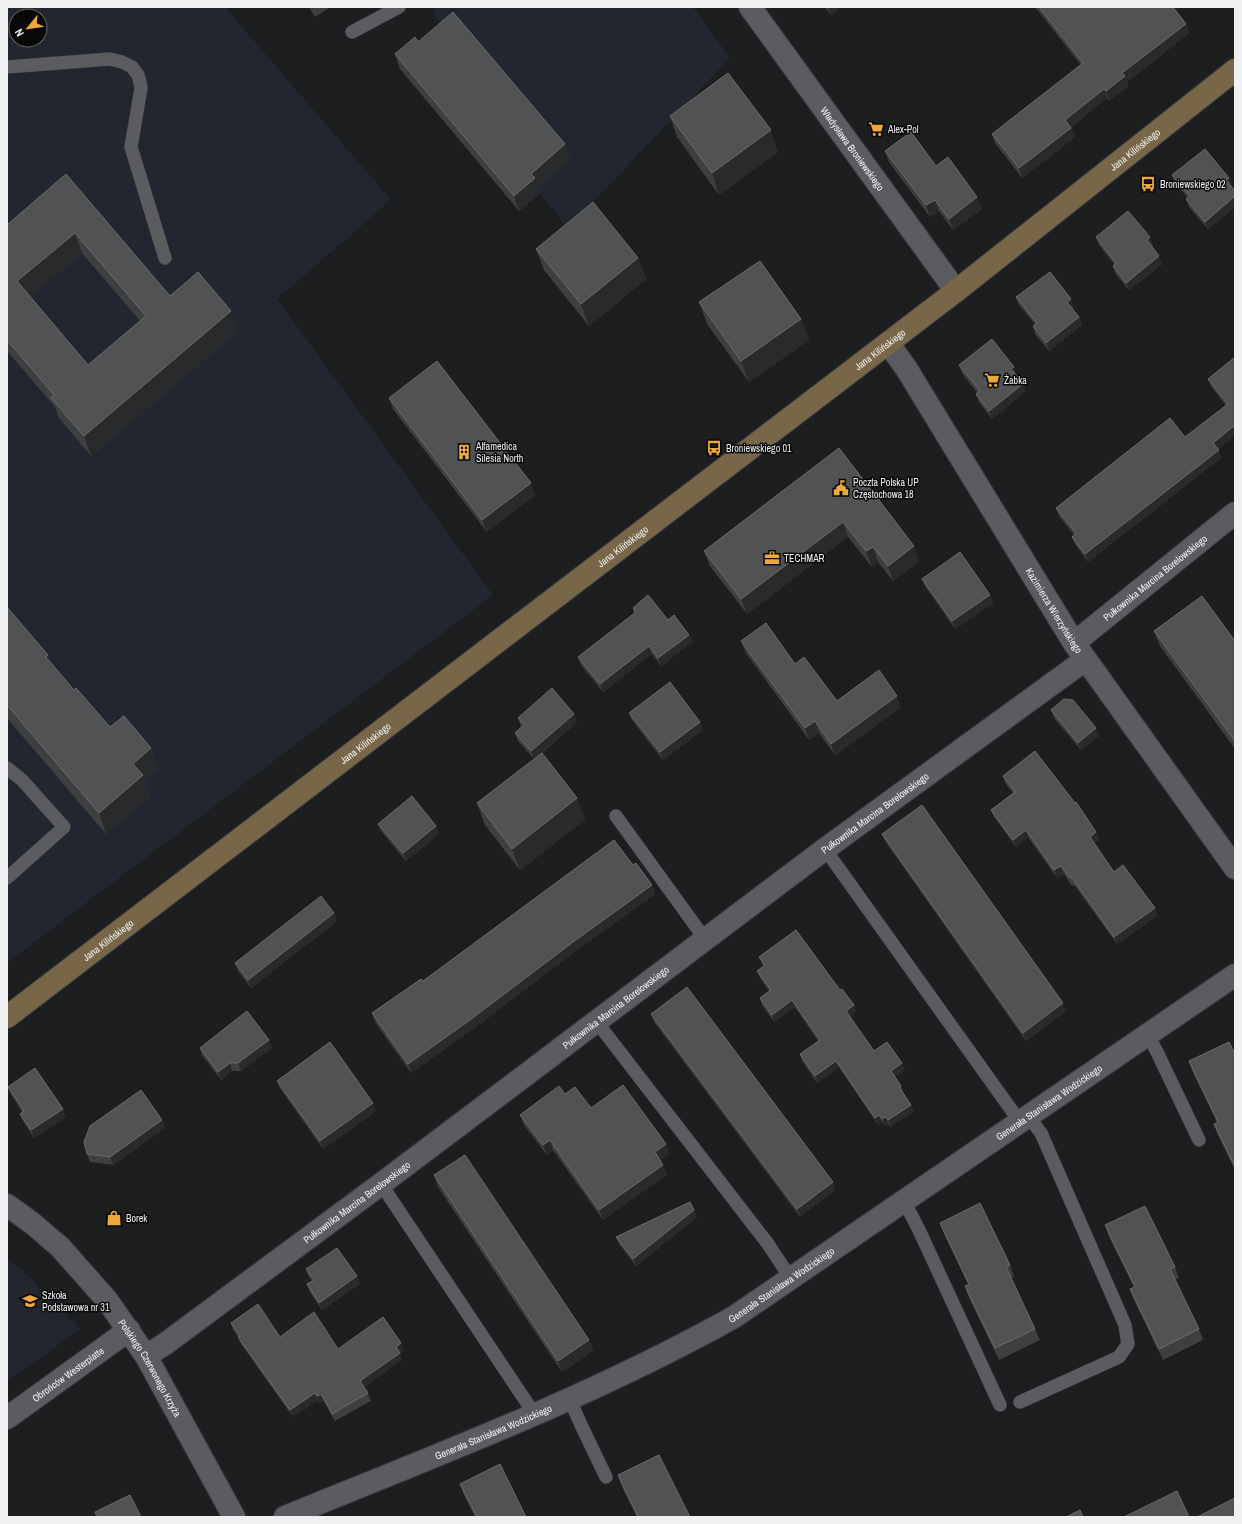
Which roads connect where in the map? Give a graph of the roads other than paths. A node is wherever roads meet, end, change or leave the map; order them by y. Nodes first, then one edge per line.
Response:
1 (399, 7) edge
2 (750, 7) edge
3 (352, 32) dead end
4 (7, 67) edge
5 (1235, 70) edge
6 (165, 258) dead end
7 (956, 291) junction
8 (888, 343) junction
9 (1234, 516) edge
10 (1080, 651) junction
11 (7, 768) edge
12 (616, 816) dead end
13 (825, 849) junction
14 (1235, 868) edge
15 (7, 878) edge
16 (705, 939) junction
17 (1235, 975) edge
18 (7, 1017) edge
19 (596, 1021) junction
20 (1148, 1035) junction
21 (1024, 1119) junction
22 (1199, 1140) dead end
23 (381, 1184) junction
24 (904, 1202) junction
25 (7, 1205) edge
26 (791, 1279) junction
27 (129, 1330) junction
28 (146, 1356) junction
29 (570, 1400) junction
30 (1020, 1402) dead end
31 (1000, 1405) dead end
32 (535, 1415) junction
33 (7, 1418) edge
34 (606, 1477) dead end
35 (234, 1517) edge
36 (285, 1517) edge

1 - 3 lane
2 - 7 street, Władysława Broniewskiego
4 - 6 lane
5 - 7 street, Jana Kilińskiego
7 - 8 street, Jana Kilińskiego
8 - 10 street, Kazimierza Wierzyńskiego
8 - 18 street, Jana Kilińskiego
9 - 10 street, Pułkownika Marcina Borelowskiego
10 - 13 street, Pułkownika Marcina Borelowskiego
10 - 14 street, Kazimierza Wierzyńskiego
11 - 15 lane
12 - 16 lane
13 - 16 street, Pułkownika Marcina Borelowskiego
13 - 21 lane
16 - 19 street, Pułkownika Marcina Borelowskiego
17 - 20 street, Generała Stanisława Wodzickiego
19 - 23 street, Pułkownika Marcina Borelowskiego
19 - 26 lane
20 - 21 street, Generała Stanisława Wodzickiego
20 - 22 lane
21 - 24 street, Generała Stanisława Wodzickiego
21 - 30 lane
23 - 28 street, Pułkownika Marcina Borelowskiego
23 - 32 lane
24 - 26 street, Generała Stanisława Wodzickiego
24 - 31 lane
25 - 27 street, Polskiego Czerwonego Krzyża
26 - 29 street, Generała Stanisława Wodzickiego
27 - 28 street, Polskiego Czerwonego Krzyża
27 - 33 street, Obrońców Westerplatte
28 - 35 street, Polskiego Czerwonego Krzyża
29 - 32 street, Generała Stanisława Wodzickiego
29 - 34 lane
32 - 36 street, Generała Stanisława Wodzickiego

